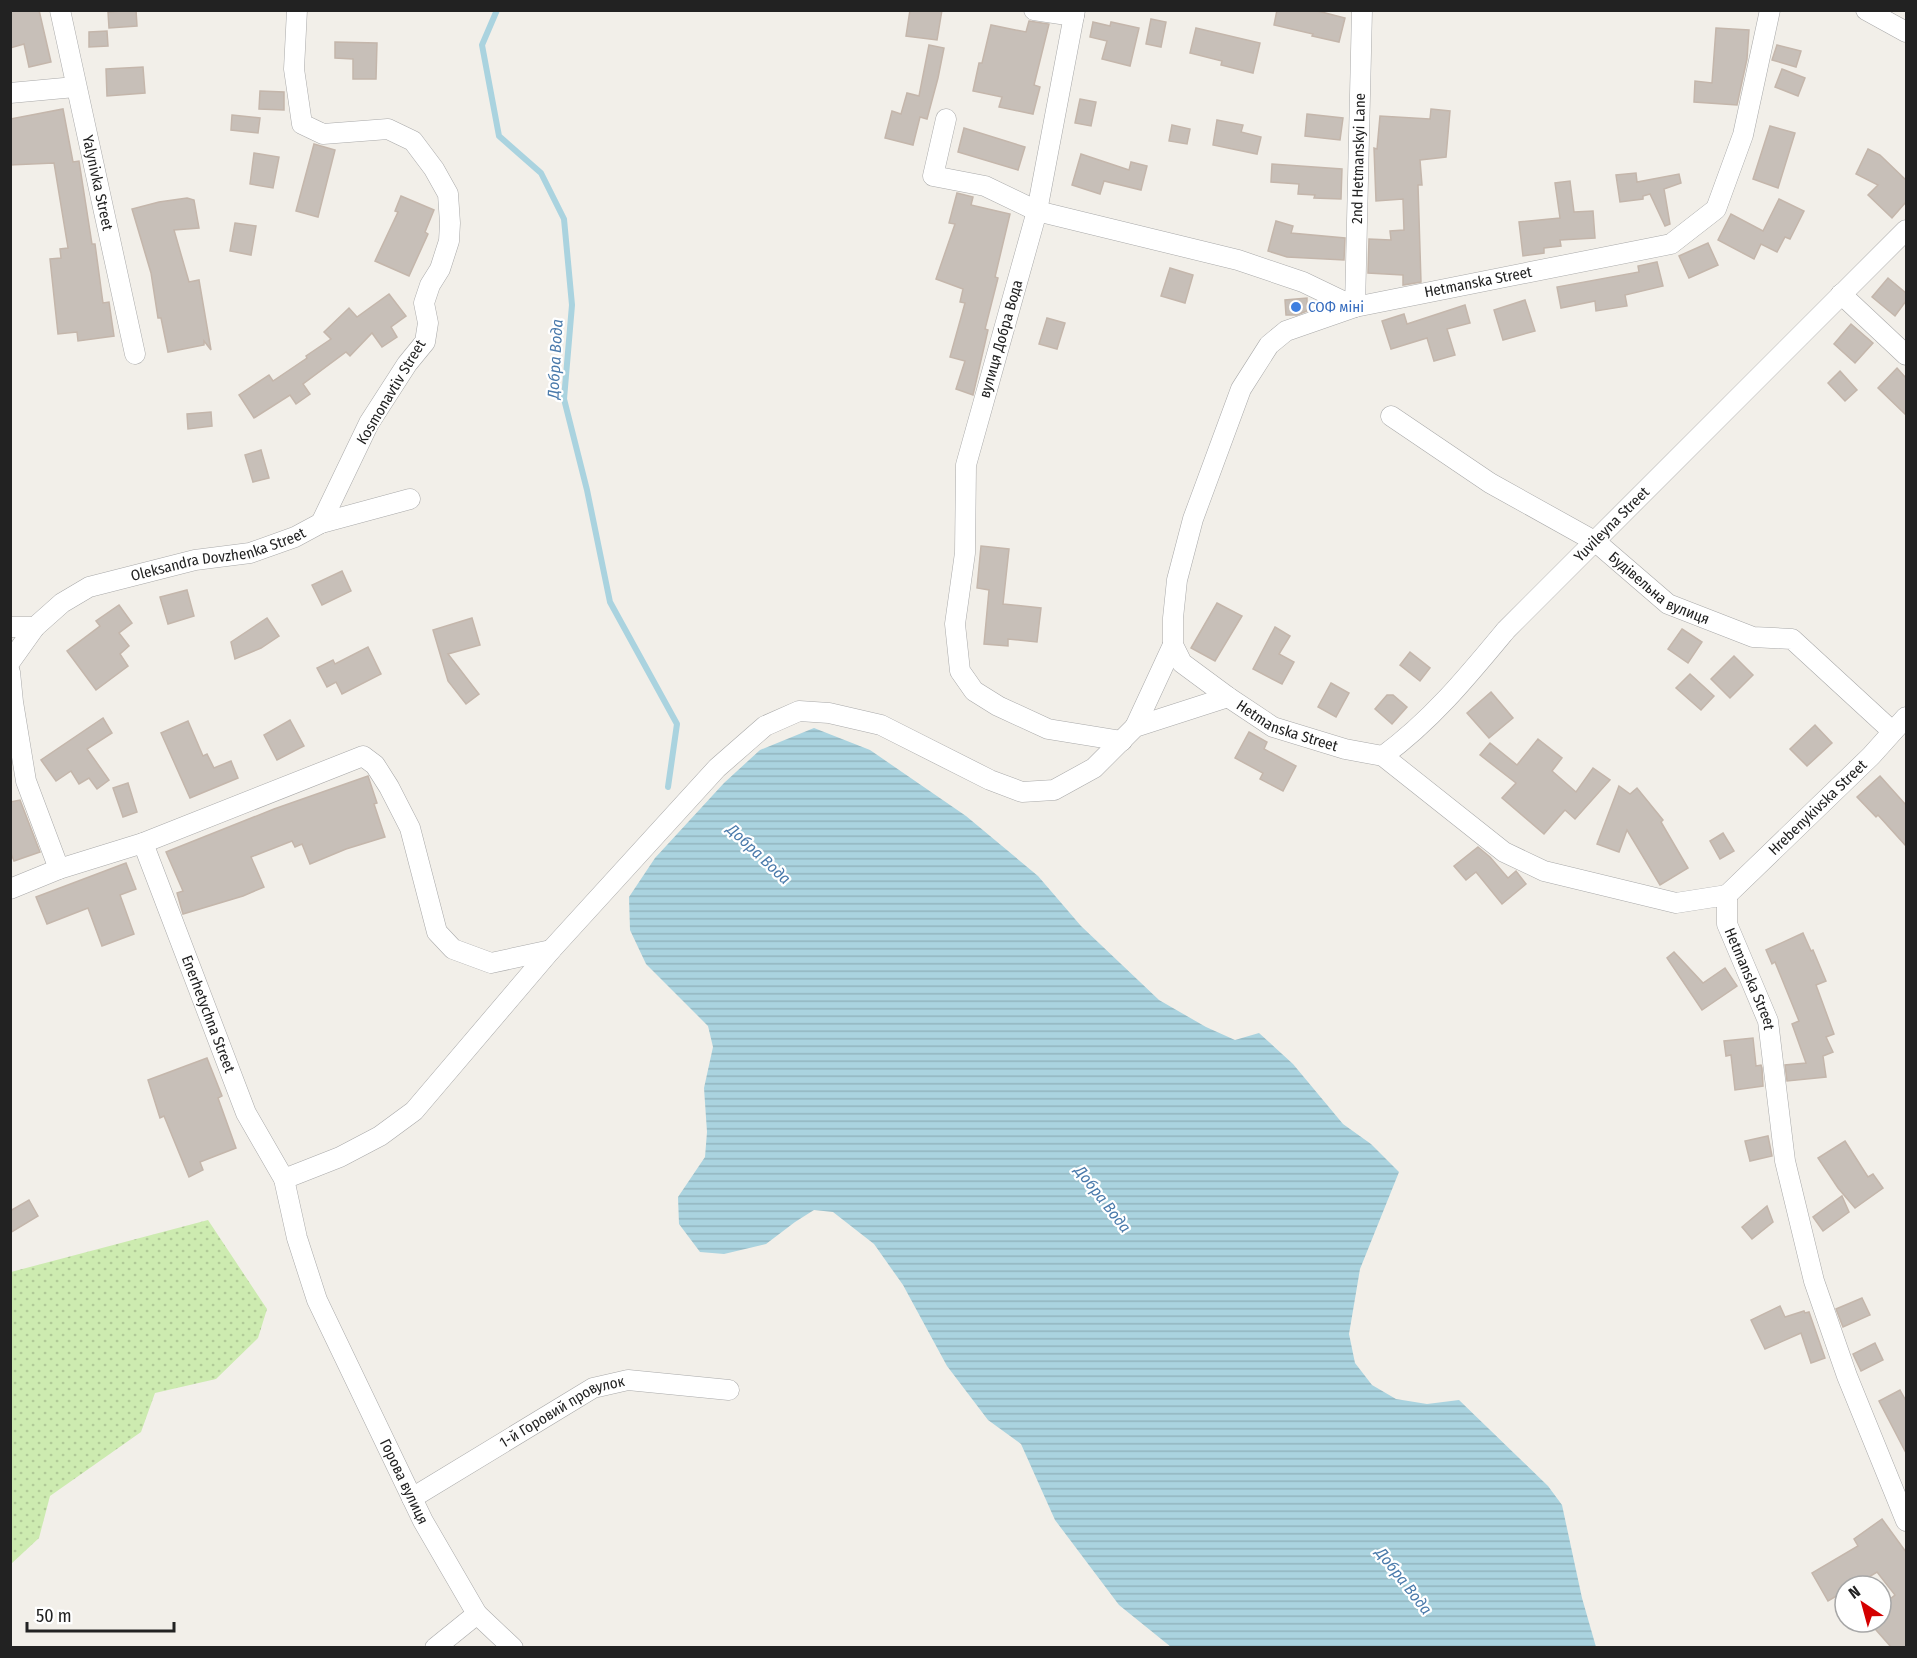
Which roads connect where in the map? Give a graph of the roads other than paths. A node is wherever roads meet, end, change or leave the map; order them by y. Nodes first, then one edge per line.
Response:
1 (60, 10) edge
2 (297, 10) edge
3 (1034, 10) edge
4 (1362, 10) edge
5 (1770, 10) edge
6 (1866, 10) edge
7 (1074, 13) edge
8 (1906, 32) edge
9 (75, 87) junction
10 (10, 93) edge
11 (946, 119) dead end
12 (1037, 211) junction
13 (1906, 230) edge
14 (1841, 294) junction
15 (1355, 307) junction
16 (135, 354) dead end
17 (1906, 355) edge
18 (1391, 416) dead end
19 (410, 499) dead end
20 (321, 523) junction
21 (1596, 542) junction
22 (10, 627) edge
23 (35, 627) junction
24 (1173, 645) junction
25 (10, 662) edge
26 (10, 672) edge
27 (1228, 697) junction
28 (1906, 717) edge
29 (1892, 731) junction
30 (1128, 734) junction
31 (1383, 756) junction
32 (142, 843) junction
33 (59, 869) junction
34 (10, 888) edge
35 (1727, 895) junction
36 (551, 950) junction
37 (284, 1179) junction
38 (317, 1300) joint
39 (729, 1390) dead end
40 (412, 1498) junction
41 (1906, 1521) edge
42 (477, 1614) junction
43 (435, 1647) edge
44 (513, 1647) edge

1 - 9 street, Yalynivka Street
2 - 20 street, Kosmonavtiv Street
3 - 7 street
4 - 15 street, 2nd Hetmanskyi Lane
5 - 15 street, Hetmanska Street
6 - 8 street
7 - 12 street, вулиця Добра Вода
9 - 10 street
9 - 16 street, Yalynivka Street
11 - 12 street
12 - 15 street
12 - 30 street, вулиця Добра Вода
13 - 14 street, Yuvileyna Street
14 - 17 street
14 - 21 street, Yuvileyna Street
15 - 24 street, Hetmanska Street
18 - 21 street, Будівельна вулиця
19 - 20 street, Oleksandra Dovzhenka Street
20 - 23 street, Oleksandra Dovzhenka Street
21 - 29 street, Будівельна вулиця
21 - 31 street, Yuvileyna Street
22 - 23 street
23 - 25 street, Oleksandra Dovzhenka Street
24 - 27 street, Hetmanska Street
24 - 30 street
26 - 33 street
27 - 30 street
27 - 31 street, Hetmanska Street
28 - 29 street, Hrebenykivska Street
29 - 35 street, Hrebenykivska Street
30 - 36 street
31 - 35 street, Hetmanska Street
32 - 33 street
32 - 36 street
32 - 37 street, Enerhetychna Street
33 - 34 street
35 - 41 street, Hetmanska Street
36 - 37 street
37 - 38 street, Enerhetychna Street
38 - 40 street, Горова вулиця
39 - 40 street, 1-й Горовий провулок
40 - 42 street, Горова вулиця
42 - 43 street
42 - 44 street, Горова вулиця

